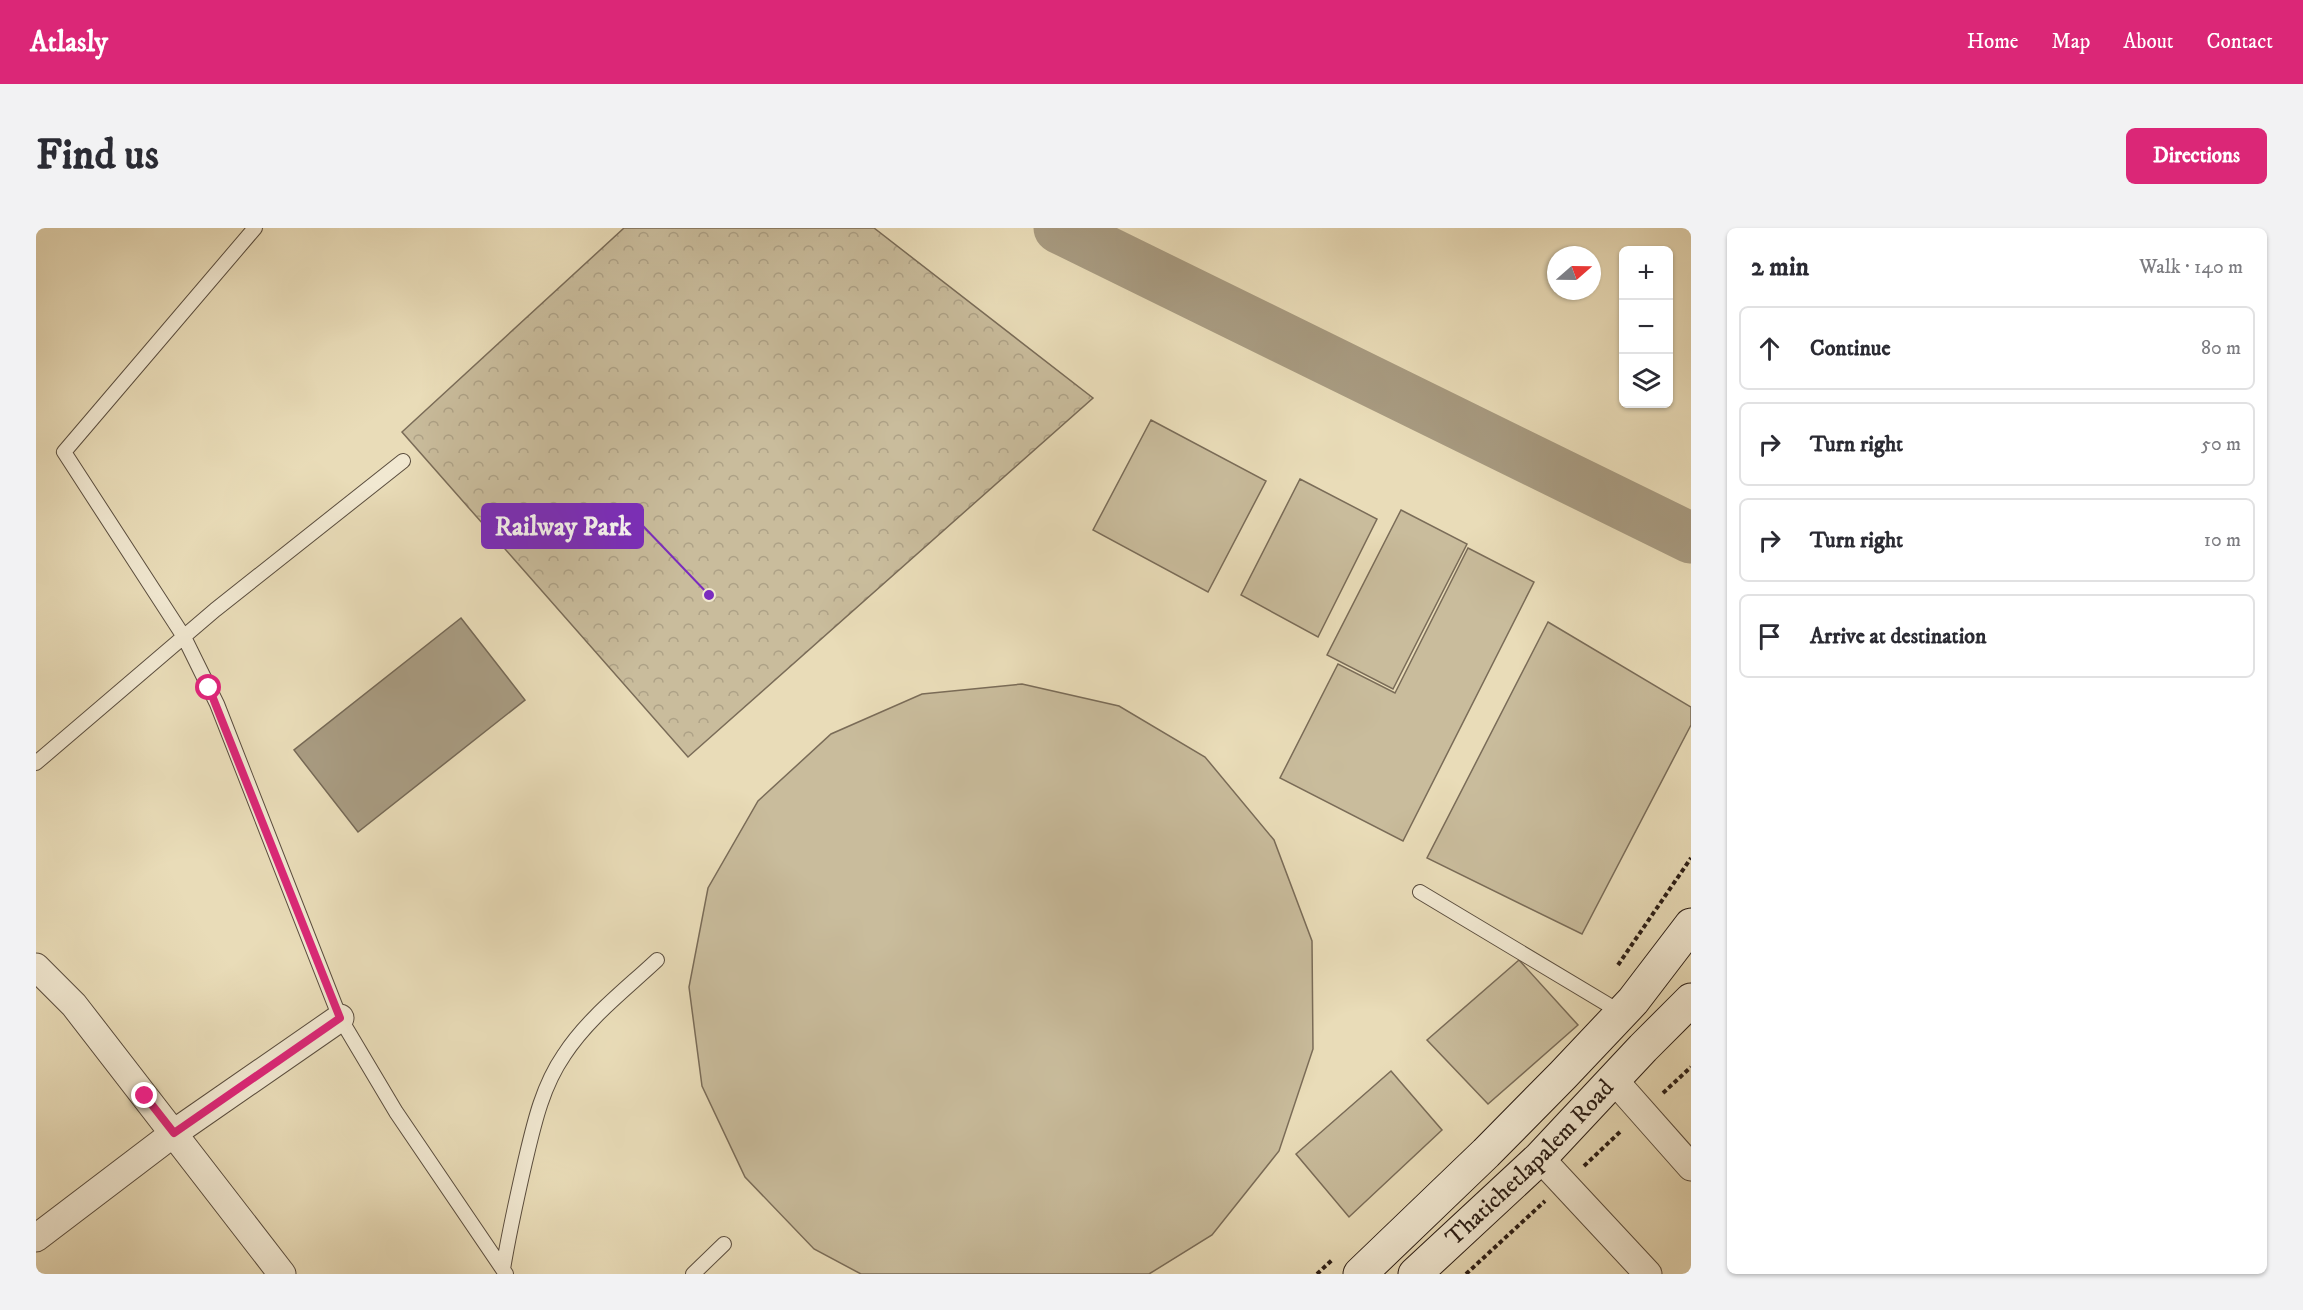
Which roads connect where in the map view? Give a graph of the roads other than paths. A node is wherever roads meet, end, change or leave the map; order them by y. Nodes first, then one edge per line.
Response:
1 (255, 228) edge
2 (403, 461) dead end
3 (184, 637) junction
4 (36, 763) edge
5 (1420, 892) dead end
6 (1691, 925) edge
7 (657, 960) dead end
8 (36, 967) edge
9 (1691, 1000) edge
10 (1622, 1013) junction
11 (340, 1018) junction
12 (1614, 1080) junction
13 (174, 1133) junction
14 (1540, 1158) junction
15 (1691, 1167) edge
16 (36, 1238) edge
17 (724, 1244) dead end
18 (504, 1272) edge
19 (282, 1274) edge
20 (693, 1274) edge
21 (1360, 1274) edge
22 (1415, 1274) edge
23 (1648, 1274) edge

1 - 3 lane
2 - 3 lane
3 - 4 lane
3 - 11 lane
5 - 10 lane
6 - 10 main road
7 - 18 lane
8 - 13 street
9 - 12 main road, Thatichetlapalem Road
10 - 21 main road
11 - 13 street
11 - 18 lane
12 - 14 main road, Thatichetlapalem Road
12 - 15 street
13 - 16 street
13 - 19 street
14 - 22 main road, Thatichetlapalem Road
14 - 23 street
17 - 20 lane

